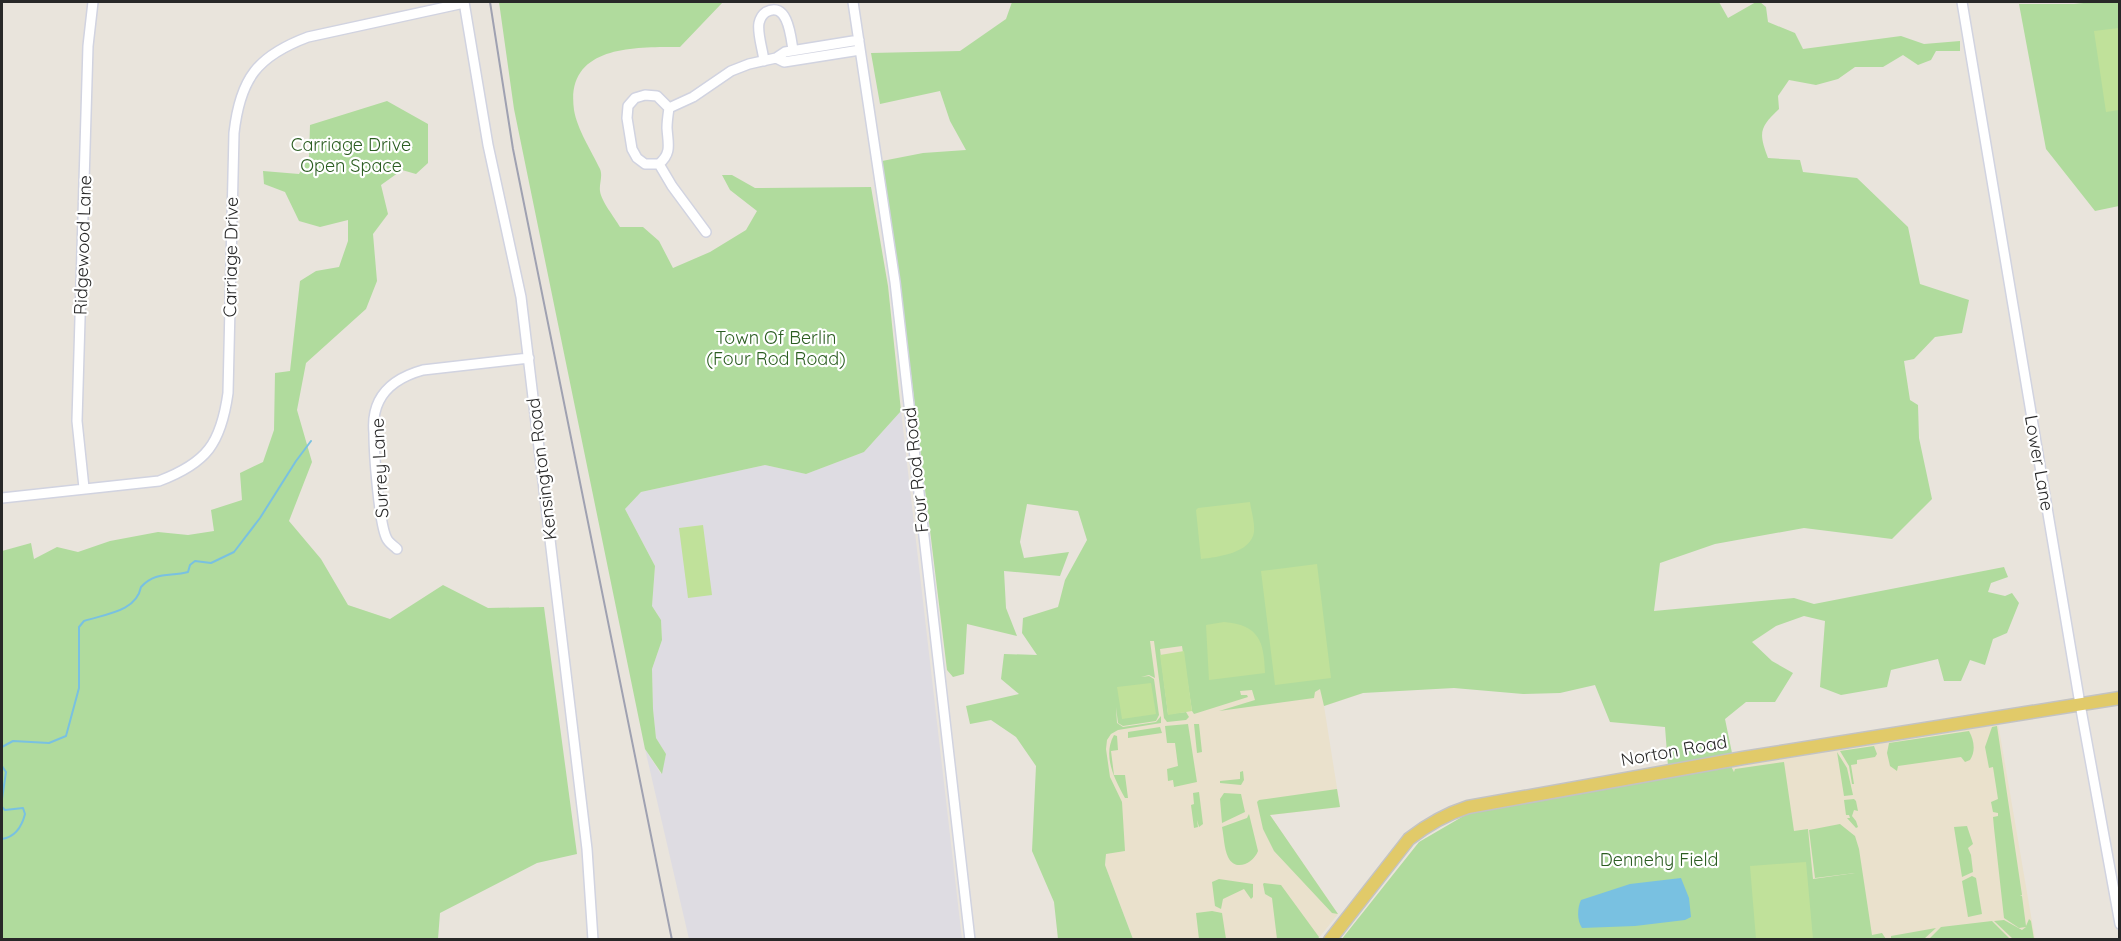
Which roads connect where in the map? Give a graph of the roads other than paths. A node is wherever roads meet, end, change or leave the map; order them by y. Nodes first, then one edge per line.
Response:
1 (93, 2) edge
2 (464, 2) edge
3 (853, 2) edge
4 (1962, 2) edge
5 (860, 45) junction
6 (793, 50) junction
7 (776, 58) junction
8 (764, 61) junction
9 (669, 108) junction
10 (659, 164) junction
11 (706, 232) dead end
12 (529, 358) junction
13 (84, 488) junction
14 (2, 498) edge
15 (398, 549) dead end
16 (2120, 698) edge
17 (2080, 704) junction
18 (2118, 902) edge
19 (2120, 924) edge
20 (593, 939) edge
21 (970, 939) edge
22 (1330, 939) edge

1 - 13 street, Ridgewood Lane
2 - 12 street, Kensington Road
2 - 13 street, Carriage Drive
3 - 5 street, Four Rod Road
4 - 17 street, Lower Lane
5 - 6 street
5 - 7 street
5 - 21 street, Four Rod Road
6 - 7 street
6 - 8 street
7 - 8 street
8 - 9 street
9 - 10 street
9 - 10 street
10 - 11 street
12 - 15 street, Surrey Lane
12 - 20 street, Kensington Road
13 - 14 street, Carriage Drive
16 - 17 main road, Norton Road
17 - 18 street, Lower Lane
17 - 22 main road, Norton Road
18 - 19 street, Lower Lane

